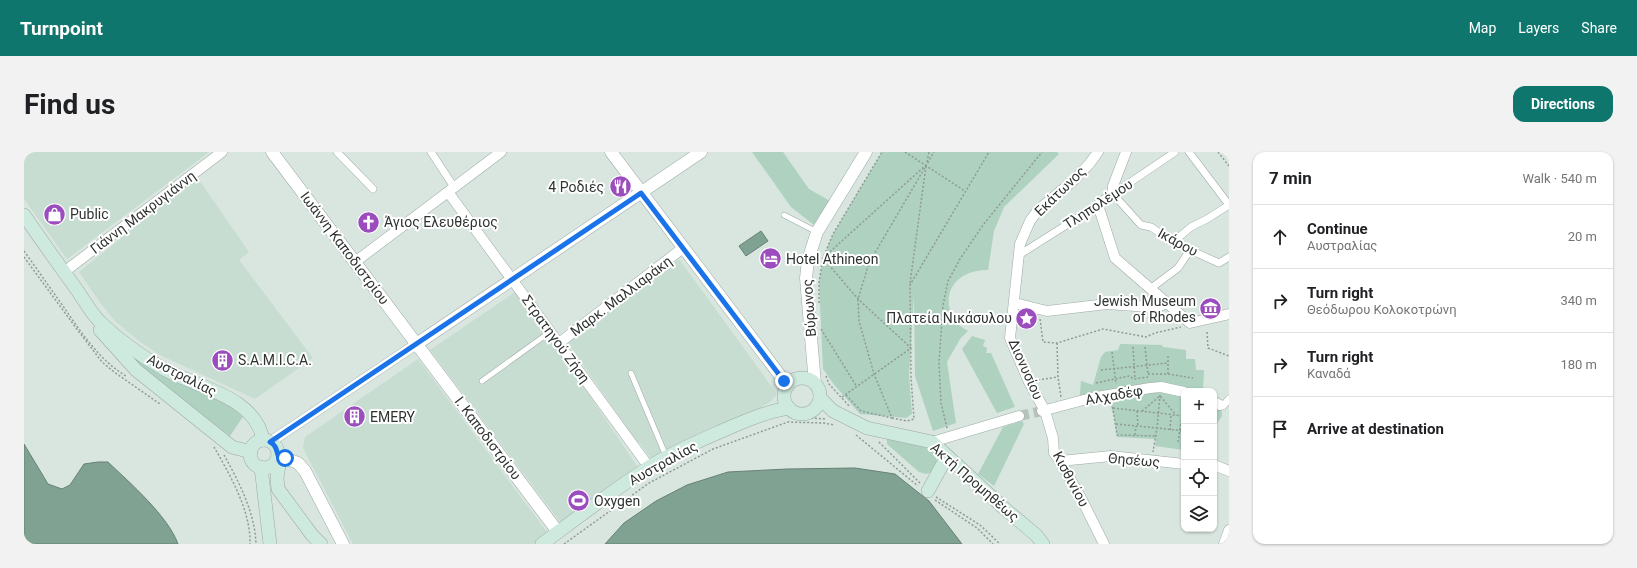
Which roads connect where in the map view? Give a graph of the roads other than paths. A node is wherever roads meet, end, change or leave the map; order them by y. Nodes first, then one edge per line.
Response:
1 (222, 152) edge
2 (272, 152) edge
3 (337, 152) edge
4 (431, 152) edge
5 (501, 152) edge
6 (611, 152) edge
7 (701, 152) edge
8 (866, 152) edge
9 (1098, 152) edge
10 (1126, 152) edge
11 (1176, 152) edge
12 (1189, 152) edge
13 (372, 189) dead end
14 (451, 190) junction
15 (641, 193) junction
16 (1113, 194) junction
17 (1098, 205) junction
18 (1229, 205) edge
19 (24, 215) edge
20 (784, 215) dead end
21 (24, 222) edge
22 (818, 232) junction
23 (1173, 242) junction
24 (683, 248) junction
25 (1190, 250) junction
26 (1019, 255) junction
27 (1229, 257) edge
28 (355, 262) junction
29 (64, 272) junction
30 (512, 280) junction
31 (1150, 289) junction
32 (1014, 303) junction
33 (1167, 303) junction
34 (1229, 314) edge
35 (550, 332) junction
36 (418, 343) junction
37 (559, 343) junction
38 (631, 373) dead end
39 (820, 380) junction
40 (482, 381) dead end
41 (1181, 392) edge
42 (788, 402) junction
43 (818, 403) junction
44 (1044, 411) junction
45 (1019, 416) tunnel mouth
46 (267, 441) junction
47 (932, 442) junction
48 (250, 452) junction
49 (947, 456) junction
50 (667, 457) junction
51 (279, 458) junction
52 (1060, 461) junction
53 (1181, 464) edge
54 (1217, 466) edge
55 (261, 467) junction
56 (649, 467) junction
57 (1229, 471) edge
58 (927, 492) road end
59 (1229, 530) edge
60 (561, 538) edge
61 (270, 544) edge
62 (321, 544) edge
63 (343, 544) edge
64 (542, 544) edge
65 (1043, 544) edge
66 (1104, 544) edge
67 (1224, 544) edge

1 - 29 street, Γιάννη Μακρυγιάννη
2 - 28 street, Ιωάννη Καποδιστρίου
3 - 13 street
4 - 14 street
5 - 14 street
6 - 15 street
7 - 15 street
8 - 22 street, Βύρωνος
9 - 26 street, Εκάτωνος
10 - 16 street
11 - 16 street, Τληπολέμου
12 - 18 street
14 - 28 street
14 - 30 street, Στρατηγού Ζήση
15 - 24 street
15 - 30 street
16 - 17 street, Τληπολέμου
16 - 23 street, Ικάρου
17 - 26 street, Τληπολέμου
17 - 31 street
18 - 23 street
19 - 29 main road, Αυστραλίας
20 - 22 lane
21 - 48 main road, Αυστραλίας
22 - 39 street, Βύρωνος
23 - 25 street, Ικάρου
24 - 37 street, Μαρκ. Μαλλιαράκη
24 - 42 street
25 - 27 street, Ικάρου
25 - 31 street
26 - 32 street, Εκάτωνος
28 - 36 street, Ιωάννη Καποδιστρίου
29 - 46 main road, Αυστραλίας
30 - 35 street, Στρατηγού Ζήση
30 - 36 street
31 - 33 street
32 - 33 street
32 - 44 street, Διονυσίου
33 - 34 street
35 - 37 street, Στρατηγού Ζήση
35 - 40 lane
36 - 46 street
36 - 60 street, Ι. Καποδιστρίου
37 - 56 street, Στρατηγού Ζήση
38 - 50 lane
39 - 42 main road
39 - 43 main road
41 - 44 street, Αλχαδέφ
42 - 43 main road
42 - 50 main road, Αυστραλίας
43 - 47 main road, Ακτή Προμηθέως
44 - 52 street, Κισθινίου
45 - 47 street
46 - 48 main road
46 - 51 main road, Αυστραλίας
47 - 49 main road, Ακτή Προμηθέως
48 - 55 main road
49 - 58 main road
49 - 65 main road, Ακτή Προμηθέως
50 - 56 main road, Αυστραλίας
51 - 55 main road
51 - 62 main road
51 - 63 street
52 - 53 street, Θησέως
52 - 66 street, Κισθινίου
54 - 57 street
55 - 61 main road
56 - 60 main road, Αυστραλίας
59 - 67 street
60 - 64 main road, Αυστραλίας

